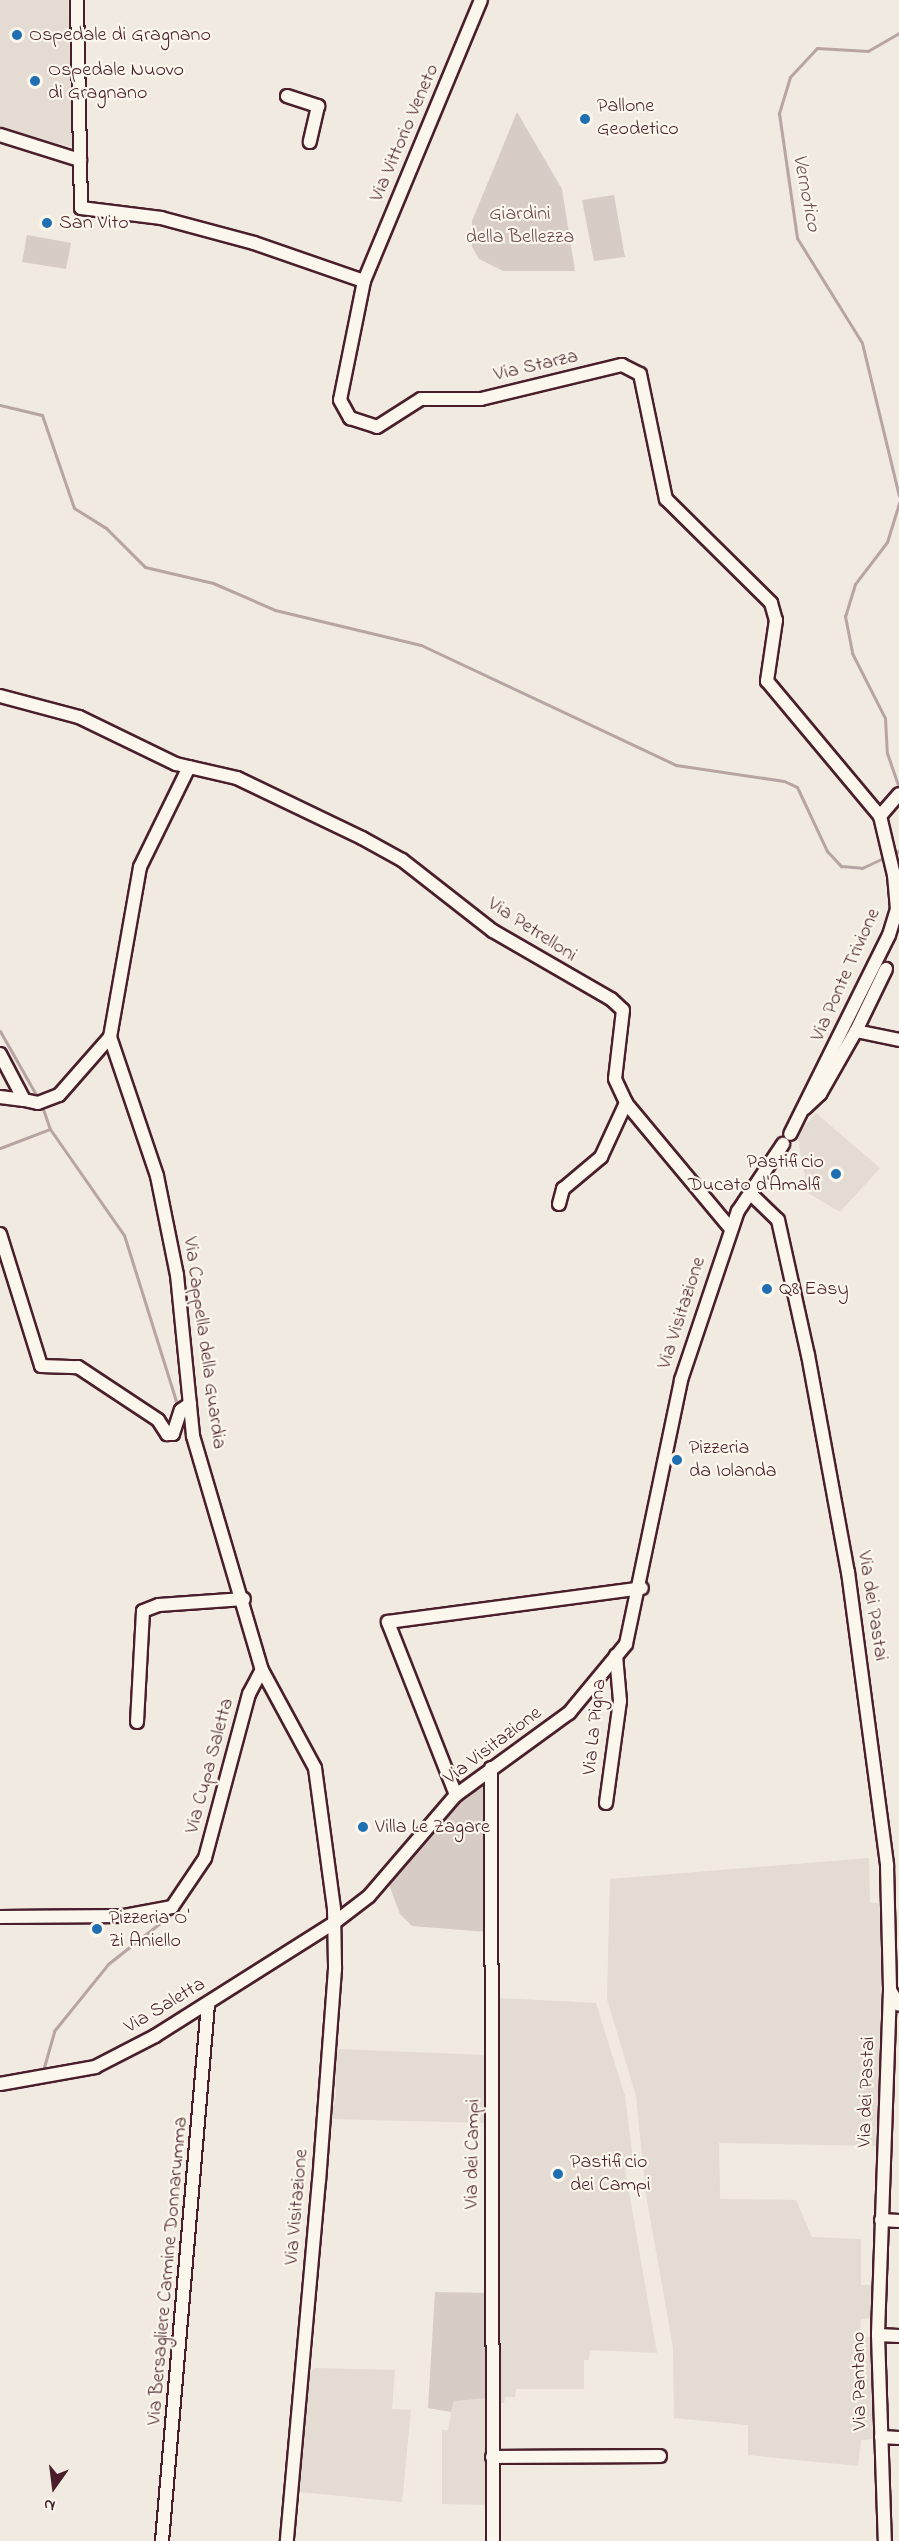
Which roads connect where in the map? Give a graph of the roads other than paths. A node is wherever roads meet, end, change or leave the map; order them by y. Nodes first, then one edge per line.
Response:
1 (481, 0) edge
2 (79, 2) edge
3 (287, 96) dead end
4 (0, 135) edge
5 (310, 142) dead end
6 (80, 159) junction
7 (344, 276) junction
8 (364, 281) junction
9 (357, 303) junction
10 (0, 696) edge
11 (189, 767) junction
12 (899, 794) edge
13 (880, 816) junction
14 (886, 969) dead end
15 (856, 1031) junction
16 (110, 1037) junction
17 (899, 1040) edge
18 (0, 1054) edge
19 (0, 1097) edge
20 (24, 1100) junction
21 (626, 1103) junction
22 (798, 1113) junction
23 (751, 1194) junction
24 (559, 1204) dead end
25 (731, 1229) junction
26 (0, 1234) edge
27 (183, 1410) junction
28 (642, 1588) junction
29 (237, 1600) junction
30 (616, 1655) junction
31 (262, 1670) junction
32 (137, 1722) dead end
33 (491, 1768) junction
34 (456, 1795) junction
35 (606, 1803) dead end
36 (0, 1917) edge
37 (334, 1923) junction
38 (890, 1990) junction
39 (208, 2004) junction
40 (899, 2005) edge
41 (0, 2084) edge
42 (881, 2220) junction
43 (899, 2221) edge
44 (878, 2335) junction
45 (899, 2336) edge
46 (881, 2437) junction
47 (899, 2438) edge
48 (660, 2456) dead end
49 (492, 2457) junction
50 (162, 2541) edge
51 (287, 2541) edge
52 (493, 2541) edge
53 (885, 2541) edge

1 - 8 street, Via Vittorio Veneto
2 - 6 street
3 - 5 street
4 - 6 street
6 - 7 street
7 - 8 street
7 - 9 street
8 - 9 street, Via Starza
9 - 13 street, Via Starza
10 - 11 street
11 - 16 street, Via Cappella della Guardia
11 - 21 street, Via Petrelloni
12 - 13 street
13 - 22 street, Via Ponte Trivione
14 - 15 street
15 - 17 street
15 - 22 street
16 - 20 street
16 - 27 street, Via Cappella della Guardia
18 - 20 street
19 - 20 street
21 - 24 street
21 - 25 street, Via Petrelloni
22 - 23 street, Via Ponte Trivione
23 - 25 street, Via Visitazione
23 - 38 street, Via dei Pastai
25 - 28 street, Via Visitazione
26 - 27 street
27 - 29 street, Via Cappella della Guardia
28 - 30 street, Via Visitazione
28 - 34 street
29 - 31 street, Via Cappella della Guardia
29 - 32 street
30 - 33 street, Via Visitazione
30 - 35 street, Via La Pigna
31 - 36 street, Via Cupa Saletta
31 - 37 street, Via Cappella della Guardia
33 - 34 street, Via Visitazione
33 - 49 street, Via dei Campi
34 - 37 street, Via Visitazione
37 - 39 street, Via Saletta
37 - 51 street, Via Visitazione
38 - 40 street
38 - 42 street, Via dei Pastai
39 - 41 street, Via Saletta
39 - 50 street, Via Bersagliere Carmine Donnarumma
42 - 43 street
42 - 44 street, Via Pantano
44 - 45 street
44 - 46 street, Via Pantano
46 - 47 street
46 - 53 street, Via Pantano
48 - 49 street
49 - 52 street, Via dei Campi

